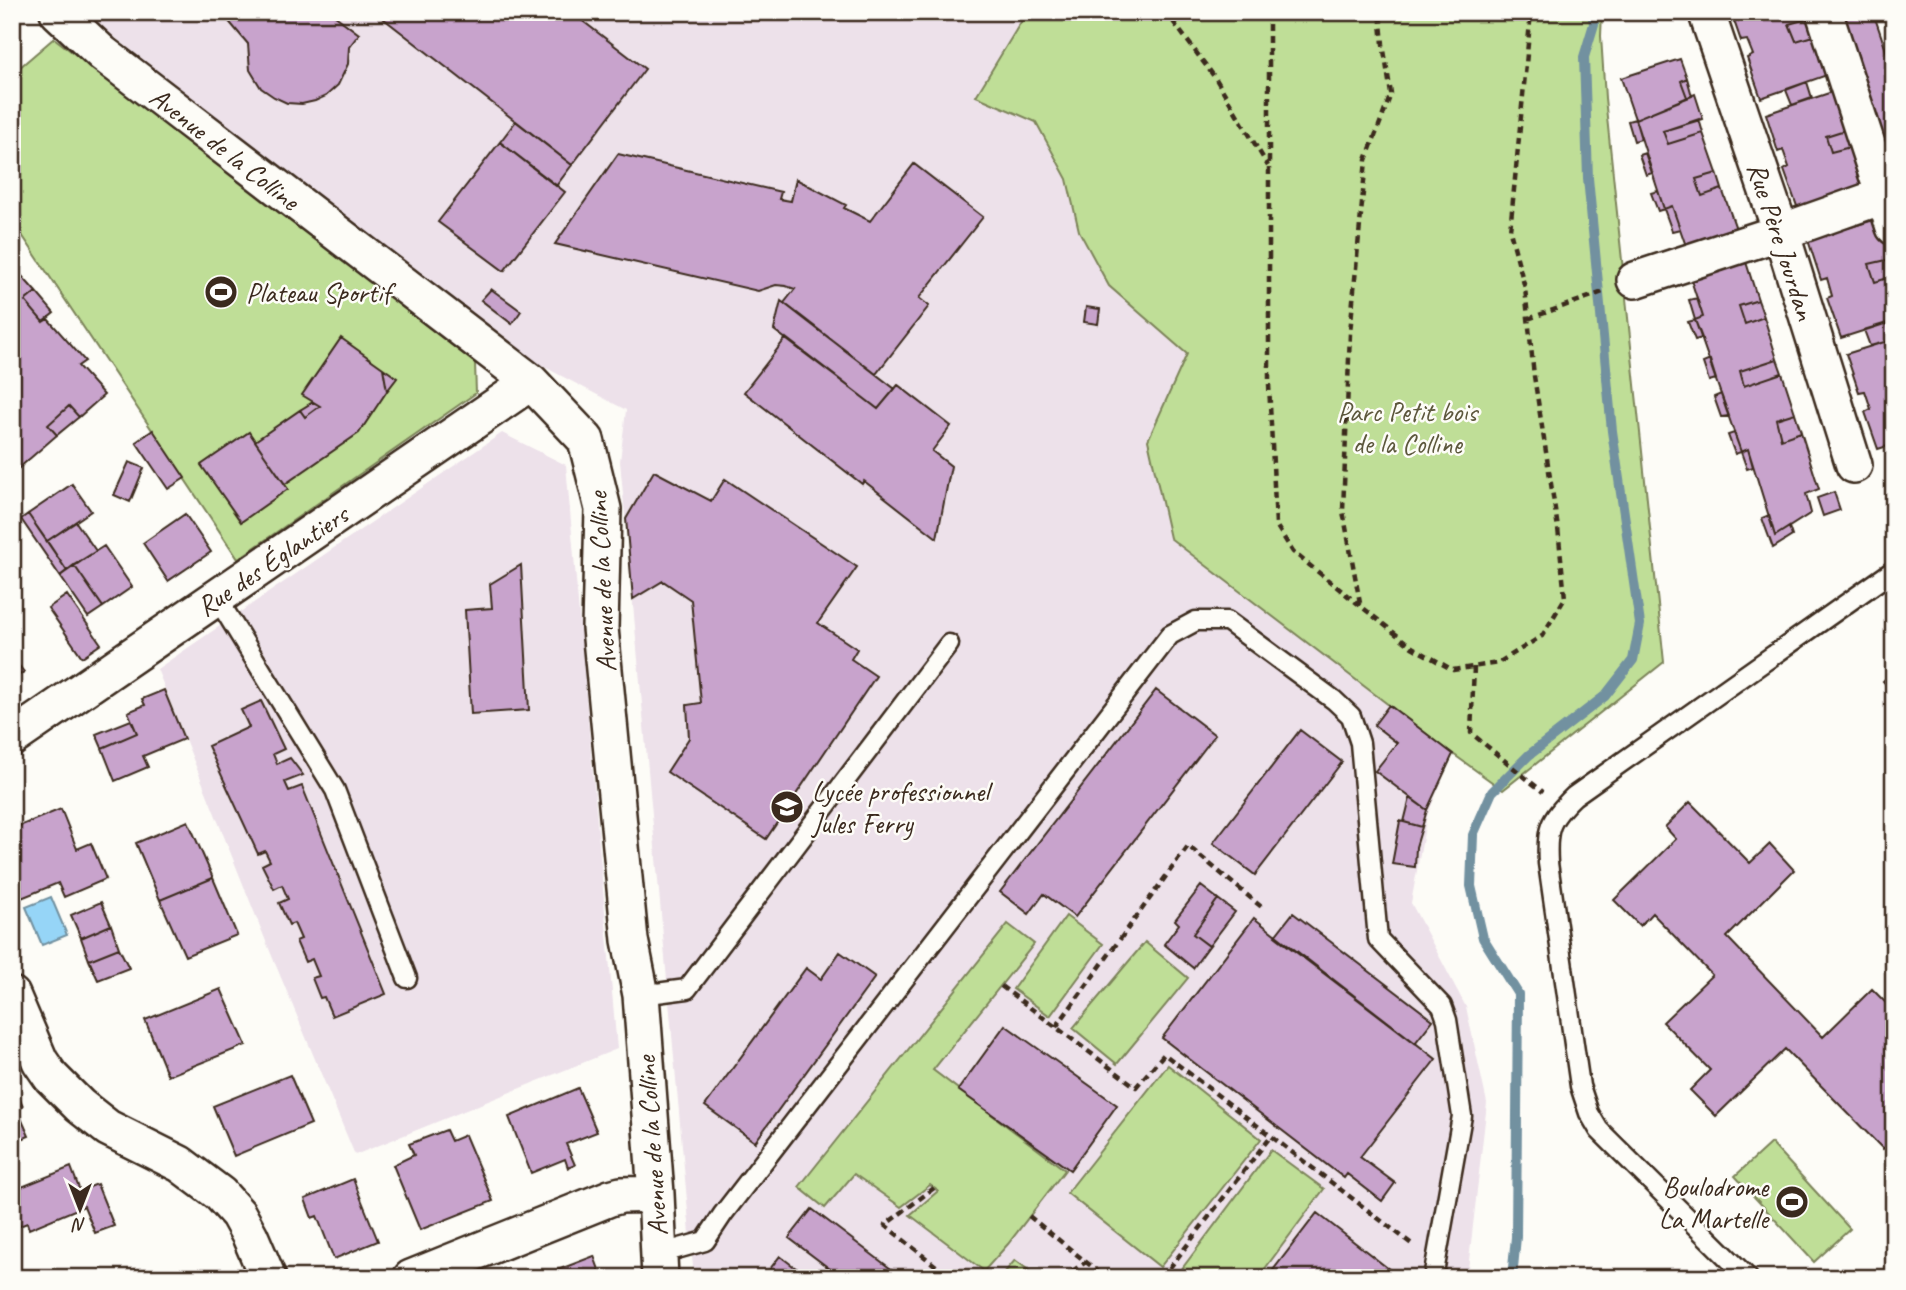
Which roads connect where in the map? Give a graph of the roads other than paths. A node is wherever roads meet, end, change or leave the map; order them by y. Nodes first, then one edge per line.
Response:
1 (58, 12) edge
2 (1824, 12) edge
3 (1708, 17) dead end
4 (1890, 205) edge
5 (1781, 232) junction
6 (1622, 285) road end
7 (531, 382) junction
8 (1854, 465) dead end
9 (1894, 570) edge
10 (218, 598) junction
11 (949, 645) dead end
12 (12, 738) edge
13 (407, 978) dead end
14 (12, 995) edge
15 (640, 995) junction
16 (656, 1194) junction
17 (659, 1266) edge
18 (1435, 1270) edge
19 (268, 1278) edge
20 (411, 1278) edge
21 (1748, 1278) edge

1 - 7 street, Avenue de la Colline
2 - 4 street
3 - 5 street, Rue Père Jourdan
4 - 5 street
5 - 6 street
5 - 8 street, Rue Père Jourdan
7 - 10 street, Rue des Églantiers
7 - 15 street, Avenue de la Colline
9 - 21 lane
10 - 12 street, Rue des Églantiers
10 - 13 lane
11 - 15 lane
14 - 19 street
15 - 16 street, Avenue de la Colline
16 - 17 street, Avenue de la Colline
16 - 20 street
17 - 18 lane

